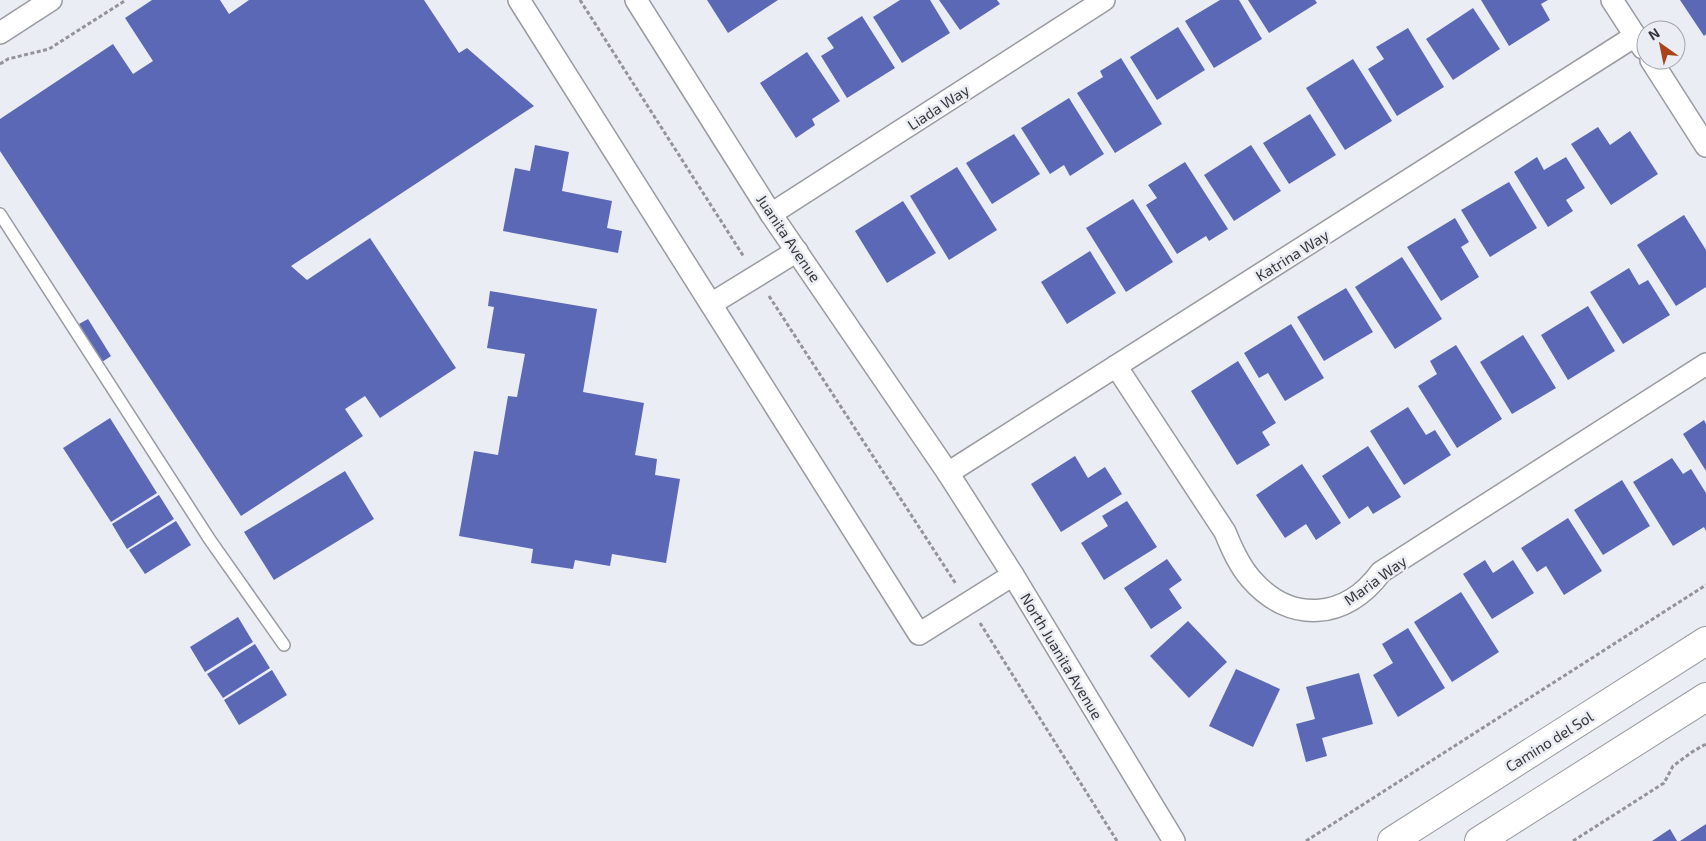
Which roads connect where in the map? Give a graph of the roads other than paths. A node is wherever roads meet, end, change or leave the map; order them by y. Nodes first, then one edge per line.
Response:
1 (51, 0) edge
2 (636, 0) edge
3 (1104, 0) edge
4 (1612, 0) edge
5 (524, 2) edge
6 (0, 33) edge
7 (1636, 36) edge
8 (1636, 47) edge
9 (1657, 70) edge
10 (1706, 146) edge
11 (0, 214) edge
12 (771, 214) junction
13 (797, 251) junction
14 (711, 304) junction
15 (1706, 364) edge
16 (1116, 366) junction
17 (948, 473) junction
18 (1012, 575) junction
19 (1706, 641) edge
20 (284, 646) dead end
21 (1706, 697) edge
22 (1174, 841) edge
23 (1392, 841) edge
24 (1479, 841) edge

1 - 6 street
2 - 12 street, Juanita Avenue
3 - 12 street, Liada Way
4 - 7 street
5 - 14 street
8 - 16 street, Katrina Way
9 - 10 street
11 - 20 lane
12 - 13 street, Juanita Avenue
13 - 14 street
13 - 17 street, Juanita Avenue
14 - 18 street
15 - 16 street, Maria Way
16 - 17 street, Katrina Way
17 - 18 street, North Juanita Avenue
18 - 22 street, North Juanita Avenue
19 - 23 street, Camino del Sol
21 - 24 street

